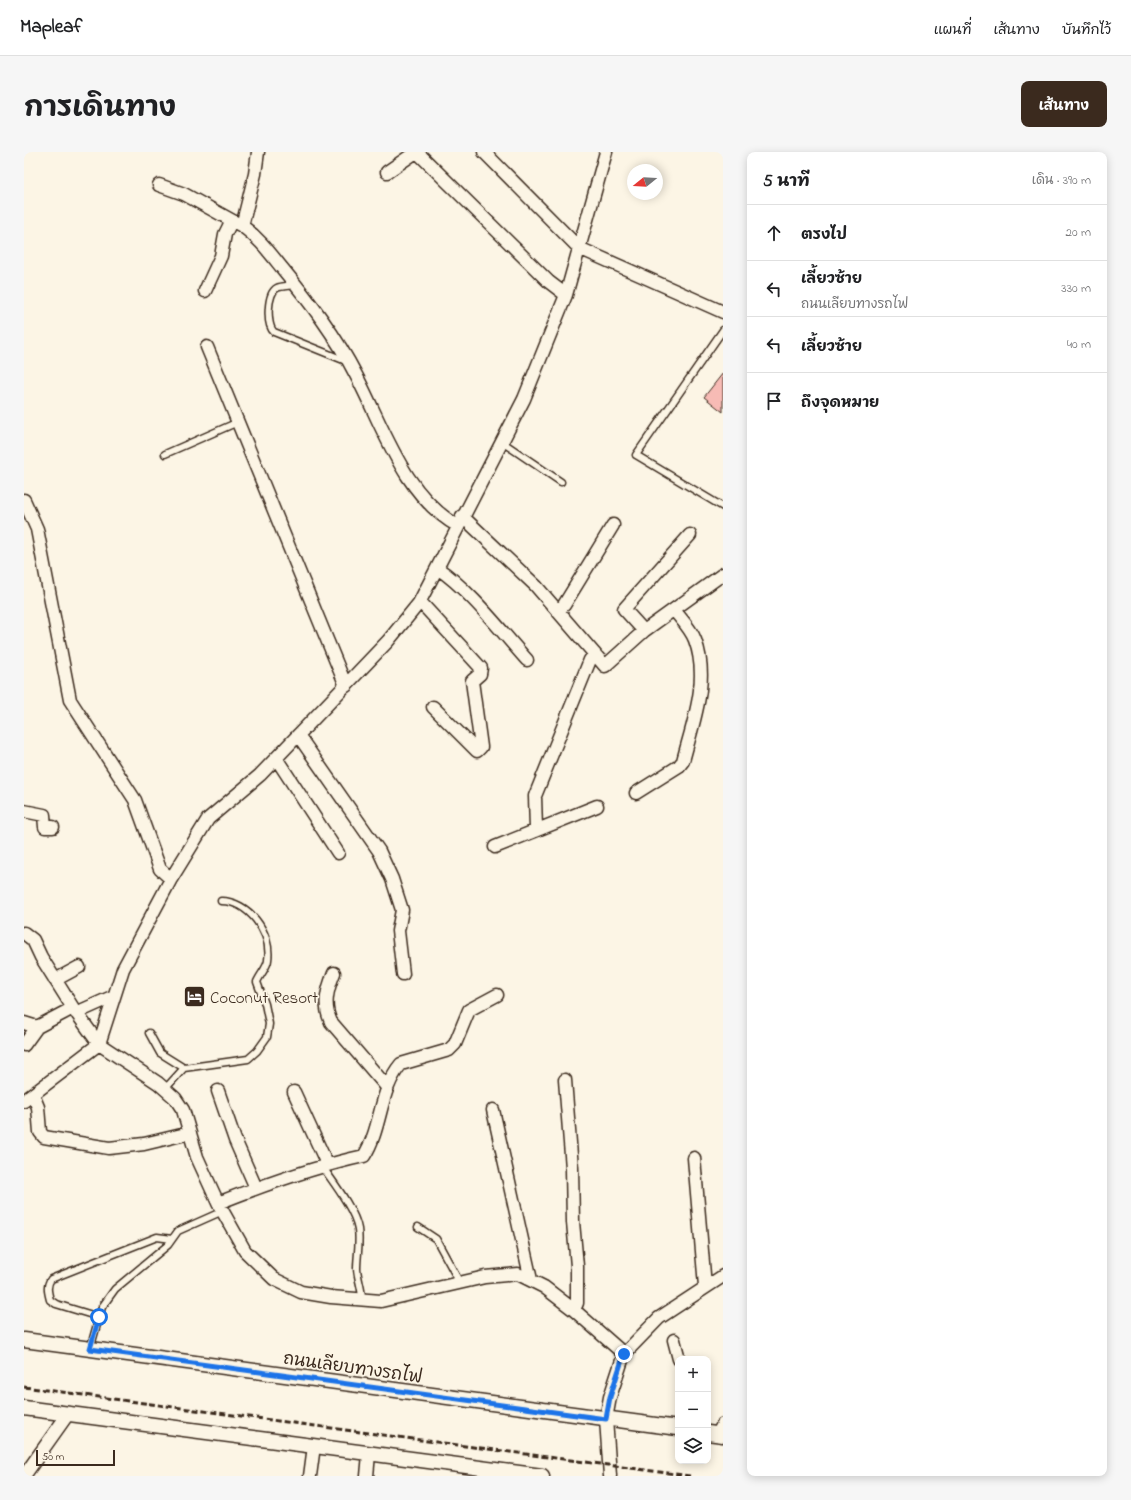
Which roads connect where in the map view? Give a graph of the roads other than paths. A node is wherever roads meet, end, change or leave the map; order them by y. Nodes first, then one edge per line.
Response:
1 (258, 152) edge
2 (416, 152) edge
3 (484, 152) edge
4 (606, 152) edge
5 (386, 172) dead end
6 (159, 185) dead end
7 (237, 224) junction
8 (579, 248) junction
9 (296, 285) junction
10 (205, 292) dead end
11 (566, 295) junction
12 (723, 312) edge
13 (723, 330) edge
14 (208, 347) dead end
15 (350, 363) junction
16 (238, 422) junction
17 (502, 442) junction
18 (165, 454) dead end
19 (561, 482) dead end
20 (24, 500) edge
21 (723, 507) edge
22 (460, 521) junction
23 (613, 525) dead end
24 (690, 535) dead end
25 (437, 568) junction
26 (723, 574) edge
27 (418, 603) junction
28 (674, 610) junction
29 (558, 611) junction
30 (644, 631) junction
31 (595, 654) junction
32 (526, 660) dead end
33 (346, 686) junction
34 (433, 707) dead end
35 (298, 735) junction
36 (276, 758) junction
37 (636, 793) dead end
38 (597, 806) dead end
39 (24, 811) edge
40 (52, 826) dead end
41 (536, 829) junction
42 (495, 847) dead end
43 (338, 853) dead end
44 (171, 879) junction
45 (221, 901) dead end
46 (24, 933) edge
47 (79, 967) dead end
48 (334, 974) dead end
49 (403, 974) dead end
50 (56, 980) junction
51 (497, 995) dead end
52 (114, 996) junction
53 (74, 1010) junction
54 (24, 1023) edge
55 (37, 1027) junction
56 (149, 1033) dead end
57 (99, 1044) junction
58 (24, 1046) edge
59 (184, 1068) junction
60 (565, 1080) dead end
61 (387, 1087) junction
62 (165, 1089) junction
63 (218, 1091) dead end
64 (294, 1092) dead end
65 (28, 1098) edge
66 (493, 1110) dead end
67 (190, 1133) junction
68 (694, 1158) dead end
69 (324, 1165) junction
70 (256, 1188) junction
71 (220, 1207) junction
72 (418, 1227) dead end
73 (172, 1239) junction
74 (722, 1279) edge
75 (530, 1280) junction
76 (460, 1283) junction
77 (705, 1286) junction
78 (362, 1299) junction
79 (574, 1310) junction
80 (99, 1317) junction
81 (24, 1340) edge
82 (674, 1340) dead end
83 (90, 1349) junction
84 (624, 1354) junction
85 (678, 1356) edge
86 (24, 1408) edge
87 (68, 1414) junction
88 (606, 1419) junction
89 (675, 1428) edge
90 (314, 1446) junction
91 (369, 1454) junction
92 (492, 1473) edge
93 (24, 1476) edge
94 (310, 1476) edge
95 (367, 1476) edge
96 (542, 1476) edge
97 (610, 1476) edge

1 - 7 street
2 - 5 street
2 - 11 street
3 - 8 street
4 - 8 street
6 - 7 street
7 - 9 street
7 - 10 street
8 - 11 street
8 - 12 street
9 - 15 street
9 - 15 lane
11 - 17 street
13 - 21 lane
14 - 16 street
15 - 22 street
16 - 18 lane
16 - 33 street
17 - 19 lane
17 - 22 street
20 - 44 street
22 - 25 street
22 - 29 street
23 - 29 street
24 - 30 street
25 - 27 street
25 - 32 street
26 - 28 street
27 - 33 street
27 - 34 street
28 - 30 street
28 - 37 street
29 - 31 street
30 - 31 street
31 - 41 street
33 - 35 street
35 - 36 street
35 - 49 street
36 - 43 street
36 - 44 street
38 - 41 street
39 - 40 street
41 - 42 street
44 - 52 street
45 - 59 lane
46 - 50 street
47 - 50 street
48 - 61 street
50 - 53 street
51 - 61 street
52 - 53 street
52 - 57 street
53 - 55 street
53 - 57 street
54 - 55 street
55 - 58 street
56 - 59 lane
57 - 62 street
57 - 65 street
59 - 62 lane
60 - 79 street
61 - 69 street
62 - 67 street
63 - 70 street
64 - 69 street
65 - 67 street
66 - 75 street
67 - 71 street
68 - 77 street
69 - 70 street
69 - 78 lane
70 - 71 street
71 - 73 lane
71 - 78 street
72 - 76 lane
73 - 80 lane
73 - 80 lane
74 - 77 street
75 - 76 street
75 - 79 street
76 - 78 street
77 - 84 street
79 - 84 street
80 - 83 lane
81 - 83 street, ถนนเลียบทางรถไฟ
82 - 85 street
83 - 88 street, ถนนเลียบทางรถไฟ
84 - 88 street
86 - 87 street
87 - 90 street
87 - 93 street
88 - 89 street, ถนนเลียบทางรถไฟ
88 - 97 street
90 - 91 street
90 - 94 street
91 - 92 street
91 - 95 street
92 - 96 street

